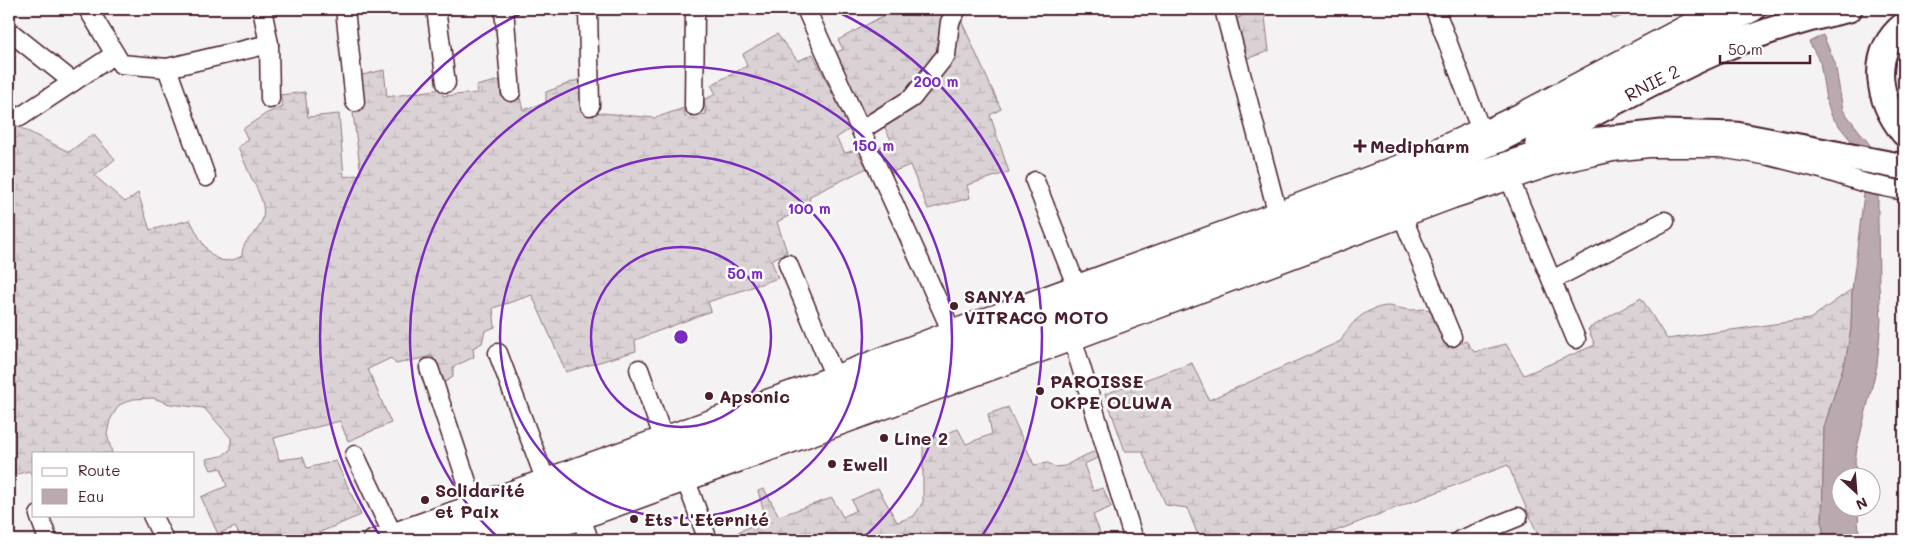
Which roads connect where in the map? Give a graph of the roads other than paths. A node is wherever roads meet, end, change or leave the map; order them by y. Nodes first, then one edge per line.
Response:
1 (88, 9) edge
2 (262, 9) edge
3 (344, 9) edge
4 (436, 9) edge
5 (504, 9) edge
6 (588, 9) edge
7 (695, 9) edge
8 (806, 9) edge
9 (957, 9) edge
10 (1224, 9) edge
11 (1435, 9) edge
12 (1715, 9) edge
13 (1752, 9) edge
14 (1784, 9) edge
15 (1849, 9) edge
16 (1904, 25) edge
17 (9, 31) edge
18 (1700, 36) junction
19 (269, 44) junction
20 (115, 54) junction
21 (167, 68) junction
22 (73, 82) junction
23 (446, 84) dead end
24 (511, 92) dead end
25 (270, 99) dead end
26 (355, 102) dead end
27 (590, 106) dead end
28 (694, 106) dead end
29 (20, 117) dead end
30 (1480, 128) junction
31 (861, 130) junction
32 (1904, 132) edge
33 (1904, 167) edge
34 (206, 177) dead end
35 (1463, 179) junction
36 (1510, 180) junction
37 (1035, 181) dead end
38 (1904, 191) edge
39 (1429, 208) junction
40 (1277, 211) junction
41 (1403, 218) junction
42 (1665, 221) dead end
43 (788, 264) dead end
44 (1552, 280) junction
45 (1076, 285) junction
46 (951, 330) junction
47 (1452, 337) dead end
48 (1576, 339) dead end
49 (1073, 341) junction
50 (498, 353) dead end
51 (428, 368) dead end
52 (639, 369) dead end
53 (834, 375) junction
54 (663, 436) junction
55 (355, 455) dead end
56 (545, 479) junction
57 (686, 481) junction
58 (474, 503) junction
59 (40, 516) edge
60 (152, 516) edge
61 (1518, 517) dead end
62 (582, 520) junction
63 (392, 533) junction
64 (48, 540) edge
65 (164, 540) edge
66 (372, 540) edge
67 (417, 540) edge
68 (477, 540) edge
69 (526, 540) edge
70 (589, 540) edge
71 (708, 540) edge
72 (1134, 540) edge
73 (1460, 540) edge

1 - 20 street
2 - 19 street
3 - 26 street
4 - 23 street
5 - 24 street
6 - 27 street
7 - 28 street
8 - 31 street
9 - 31 street
10 - 40 street
11 - 30 street
12 - 30 street
13 - 18 highway
14 - 18 highway
15 - 35 highway, RNIE 2 / RNIE 2
16 - 32 highway
17 - 22 street
18 - 67 highway
19 - 21 street
19 - 25 street
20 - 21 street
20 - 22 street
21 - 34 street
22 - 29 street
30 - 40 street
31 - 46 street
33 - 35 highway
35 - 39 highway
35 - 68 highway
36 - 38 street
36 - 39 street
36 - 44 street
37 - 45 street
39 - 41 street
40 - 45 street
41 - 47 street
41 - 49 street
42 - 44 street
43 - 53 street
44 - 48 street
45 - 46 street
46 - 53 street
49 - 57 street
49 - 72 street
50 - 56 street
51 - 58 street
52 - 54 street
53 - 54 street
54 - 56 street
55 - 63 street
56 - 58 street
57 - 62 street
57 - 71 street
58 - 63 street
59 - 64 street
60 - 65 street
61 - 73 street
62 - 69 street
62 - 70 street
63 - 66 street

